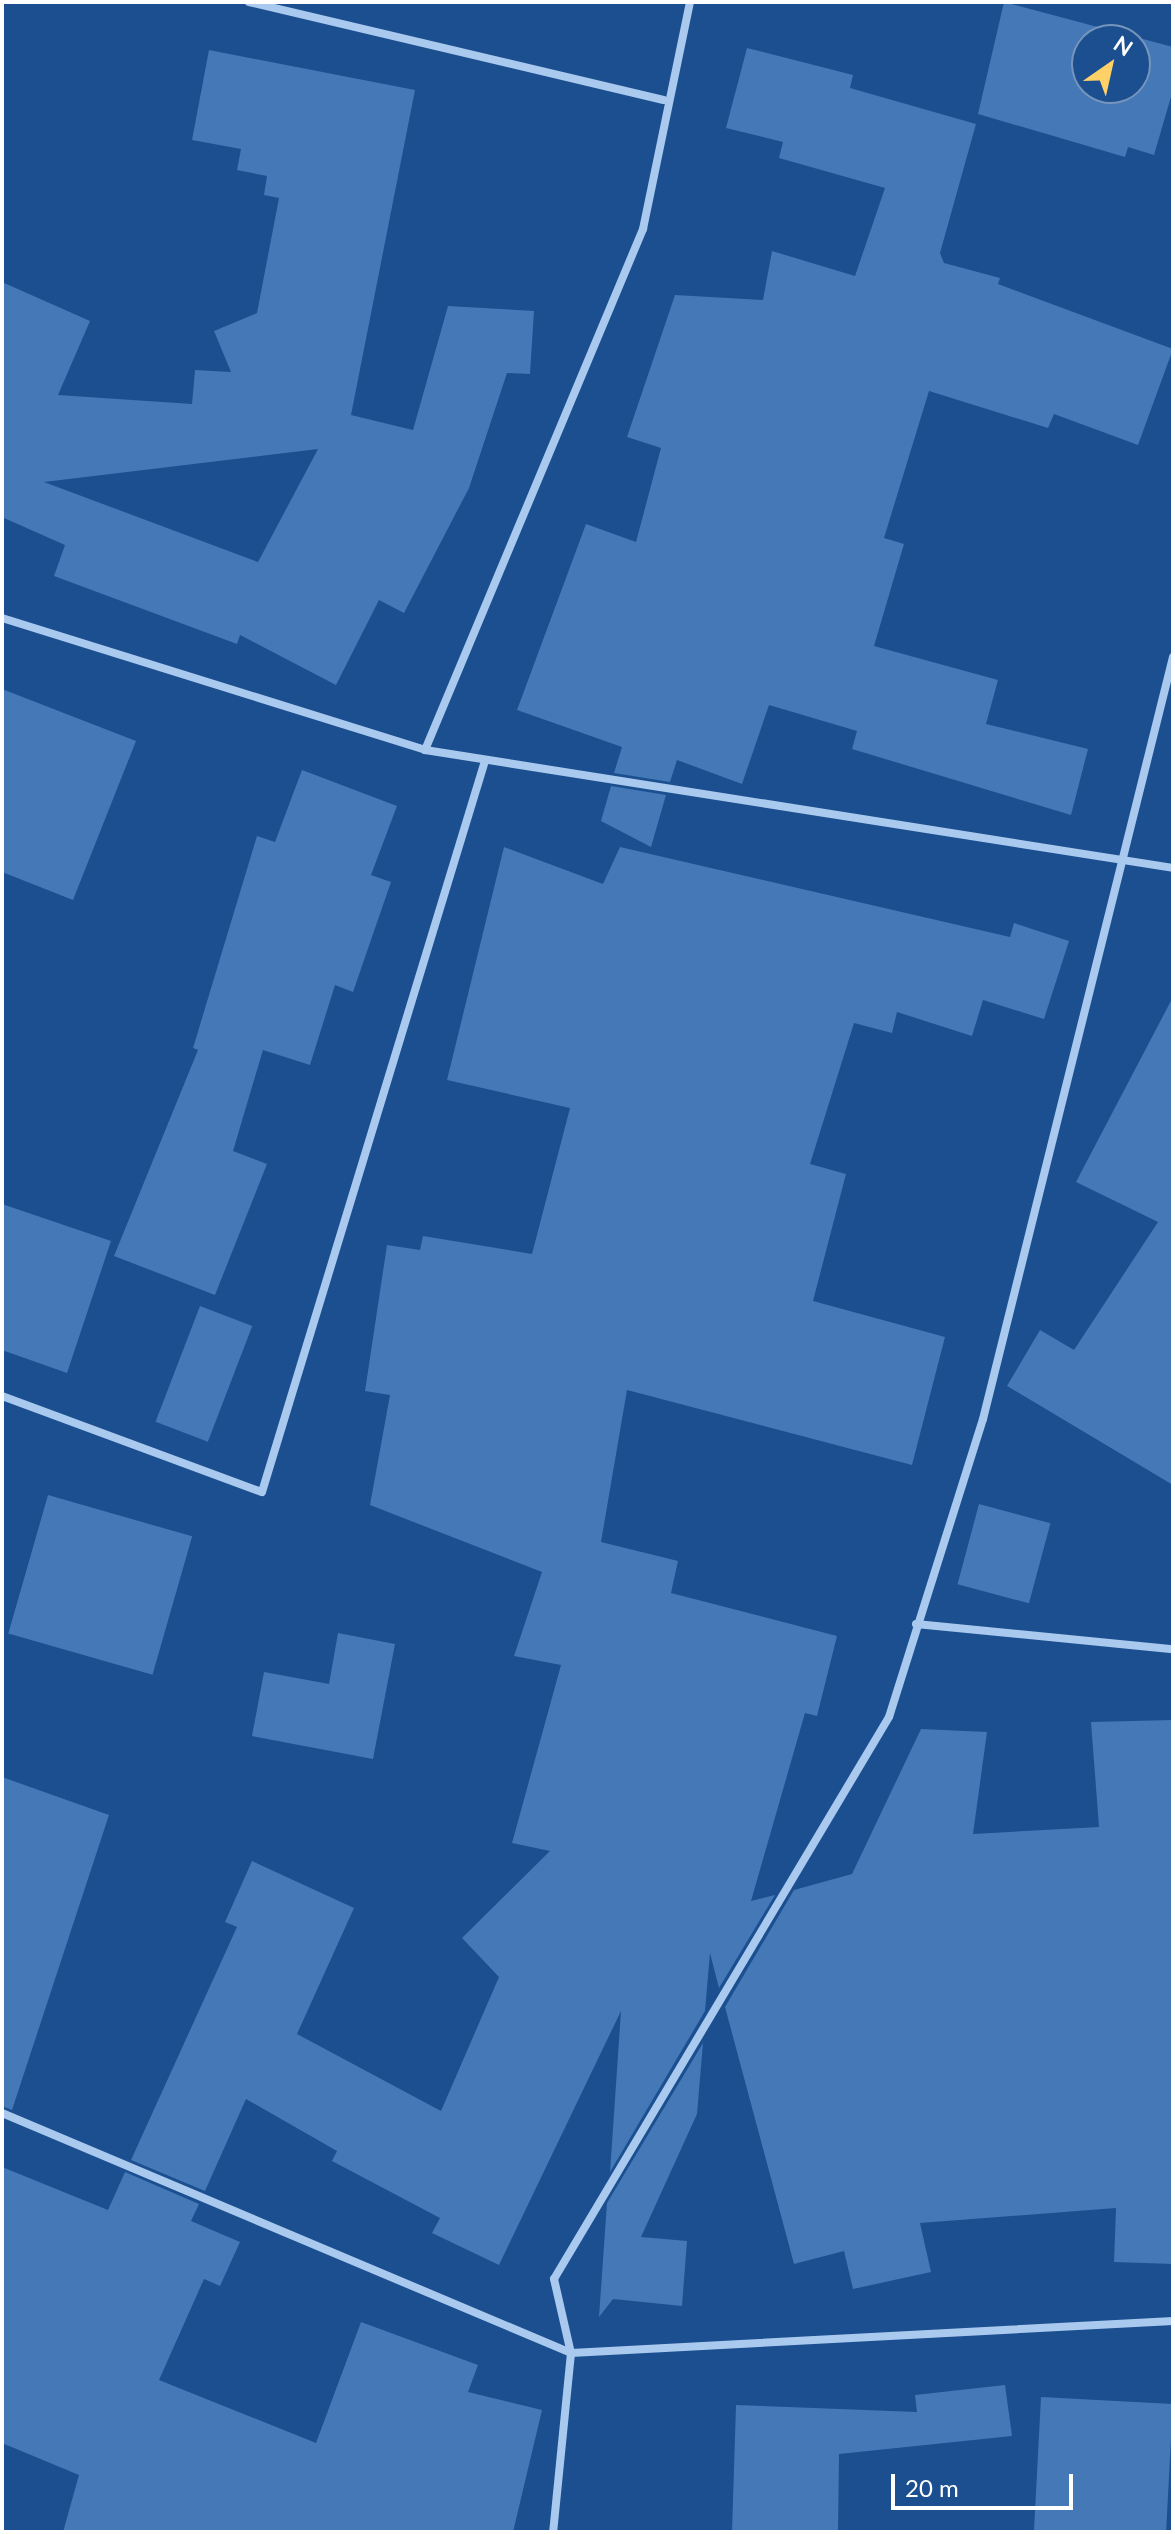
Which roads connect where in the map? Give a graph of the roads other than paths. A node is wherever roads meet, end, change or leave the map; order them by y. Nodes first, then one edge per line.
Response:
1 (249, 2) edge
2 (690, 2) edge
3 (664, 100) junction
4 (2, 618) edge
5 (1173, 657) edge
6 (425, 750) junction
7 (485, 761) junction
8 (1122, 861) junction
9 (1173, 868) edge
10 (2, 1396) edge
11 (916, 1624) junction
12 (1173, 1649) edge
13 (2, 2113) edge
14 (1173, 2321) edge
15 (571, 2353) junction
16 (553, 2532) edge

1 - 3 street
2 - 3 street
3 - 6 street
4 - 6 street
5 - 8 street
6 - 7 street
7 - 8 street
7 - 10 street
8 - 9 street
8 - 11 street
11 - 12 street
11 - 15 street
13 - 15 street
14 - 15 street
15 - 16 street

